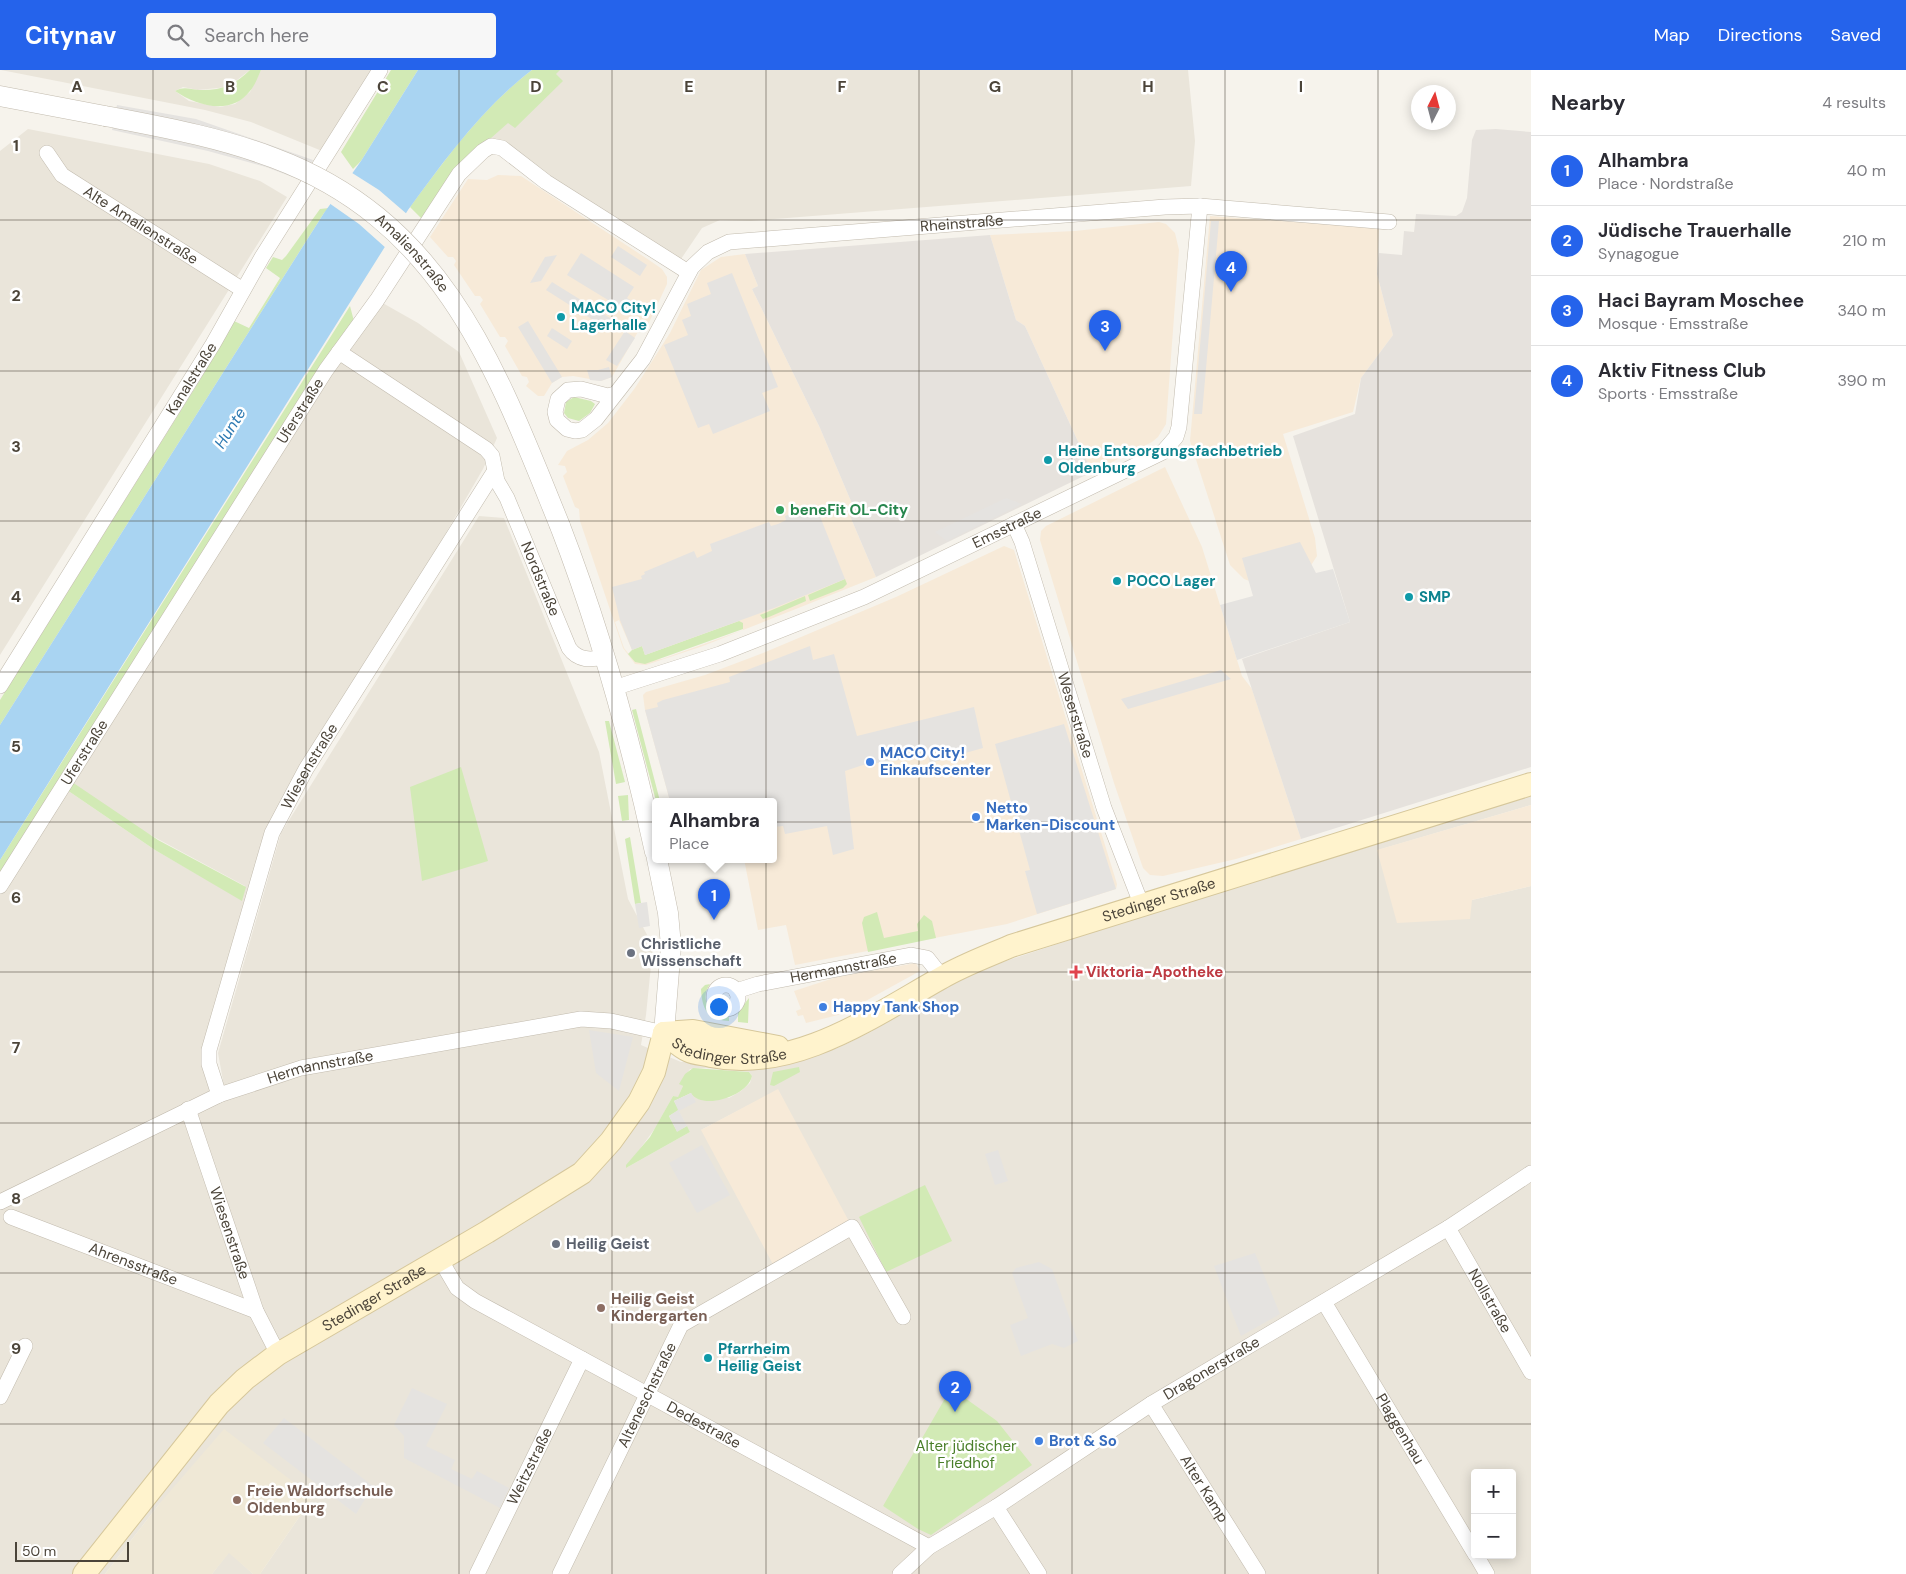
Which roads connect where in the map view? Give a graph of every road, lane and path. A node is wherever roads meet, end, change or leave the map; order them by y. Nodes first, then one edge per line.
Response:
1 (380, 70) edge
2 (0, 96) edge
3 (47, 153) dead end
4 (1200, 206) junction
5 (1389, 222) dead end
6 (688, 272) junction
7 (243, 290) junction
8 (338, 352) junction
9 (615, 394) dead end
10 (494, 472) junction
11 (1014, 524) junction
12 (605, 657) junction
13 (0, 686) edge
14 (614, 688) junction
15 (1531, 784) edge
16 (652, 837) edge
17 (658, 863) edge
18 (0, 886) edge
19 (1142, 906) junction
20 (942, 977) junction
21 (736, 991) dead end
22 (664, 1033) junction
23 (219, 1095) junction
24 (188, 1109) junction
25 (1531, 1173) edge
26 (0, 1202) edge
27 (11, 1217) dead end
28 (1448, 1228) junction
29 (440, 1259) junction
30 (1324, 1302) junction
31 (256, 1311) junction
32 (903, 1317) dead end
33 (25, 1346) dead end
34 (278, 1354) junction
35 (582, 1360) junction
36 (1531, 1372) edge
37 (647, 1395) junction
38 (0, 1397) edge
39 (1151, 1404) junction
40 (996, 1507) junction
41 (928, 1547) junction
42 (1471, 1548) edge
43 (1478, 1559) edge
44 (84, 1574) edge
45 (477, 1574) edge
46 (560, 1574) edge
47 (900, 1574) edge
48 (1039, 1574) edge
49 (1258, 1574) edge
50 (1487, 1574) edge

1 - 7 street, Kanalstraße
2 - 12 street, Amalienstraße, bridge
3 - 7 street, Alte Amalienstraße
4 - 5 street, Rheinstraße
4 - 6 street, Rheinstraße
4 - 11 street, Emsstraße
6 - 8 street, Uferstraße
6 - 9 street, Rheinstraße
7 - 13 street, Kanalstraße
8 - 10 street, Nordstraße
8 - 18 street, Uferstraße
10 - 12 street, Nordstraße
10 - 23 street, Wiesenstraße
11 - 14 street, Emsstraße
11 - 19 street, Weserstraße
12 - 14 street
14 - 16 street
15 - 19 main road, Stedinger Straße
17 - 22 street
19 - 20 main road, Stedinger Straße
20 - 21 street, Hermannstraße
20 - 22 main road, Stedinger Straße
22 - 23 street, Hermannstraße
22 - 29 main road, Stedinger Straße
23 - 24 street, Hermannstraße
24 - 26 street, Hermannstraße
24 - 31 street, Wiesenstraße
25 - 28 street, Dragonerstraße
27 - 31 street, Ahrensstraße
28 - 30 street, Dragonerstraße
28 - 36 street, Nollstraße
29 - 34 main road, Stedinger Straße
29 - 35 street, Dedestraße
30 - 39 street, Dragonerstraße
30 - 42 street, Plaggenhau
31 - 34 street, Wiesenstraße
32 - 37 street, Alteneschstraße
33 - 38 street
34 - 44 main road, Stedinger Straße
35 - 37 street, Dedestraße
35 - 45 street, Weitzstraße
37 - 41 street, Dedestraße
37 - 46 street, Alteneschstraße
39 - 40 street, Dragonerstraße
39 - 49 street, Alter Kamp
40 - 41 street, Dragonerstraße
40 - 48 street
41 - 47 street, Dragonerstraße
43 - 50 street, Plaggenhau

